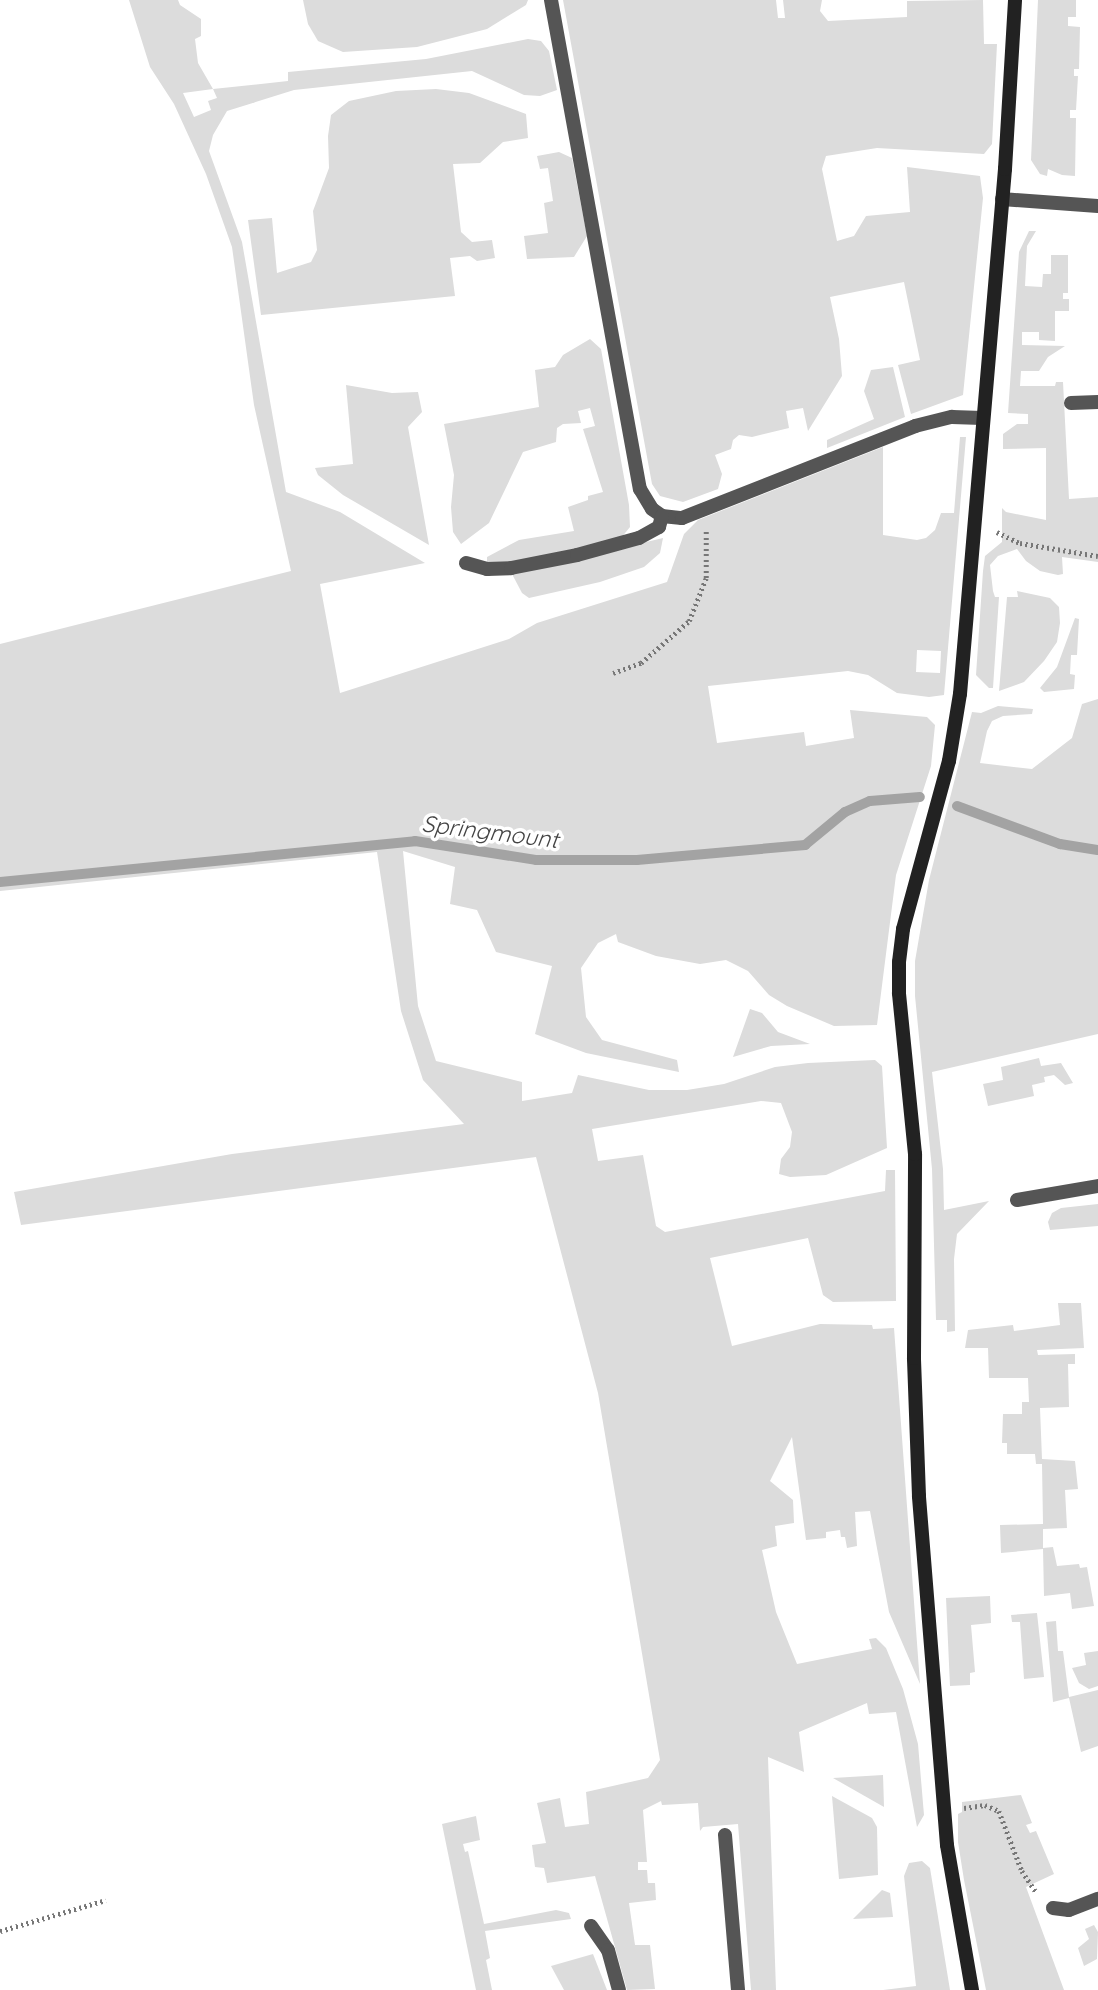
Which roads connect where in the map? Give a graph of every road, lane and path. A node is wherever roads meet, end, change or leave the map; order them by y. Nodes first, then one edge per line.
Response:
1 (551, 0) edge
2 (1015, 0) edge
3 (1002, 199) junction
4 (1098, 206) edge
5 (1098, 402) edge
6 (1071, 403) dead end
7 (982, 418) junction
8 (662, 516) junction
9 (705, 526) dead end
10 (997, 532) dead end
11 (1098, 556) edge
12 (466, 563) dead end
13 (613, 673) dead end
14 (1098, 1186) edge
15 (1017, 1200) dead end
16 (944, 1810) junction
17 (725, 1835) dead end
18 (1098, 1899) edge
19 (106, 1900) dead end
20 (1053, 1908) joint
21 (591, 1926) dead end
22 (0, 1931) edge
23 (619, 1990) edge
24 (738, 1990) edge
25 (972, 1990) edge

1 - 8 street
2 - 3 main road
3 - 4 street
3 - 7 main road
5 - 6 street
7 - 8 street
7 - 16 main road
8 - 12 street
9 - 13 path
10 - 11 path
14 - 15 street
16 - 20 path
16 - 25 main road
17 - 24 street
18 - 20 street
19 - 22 path
21 - 23 street

